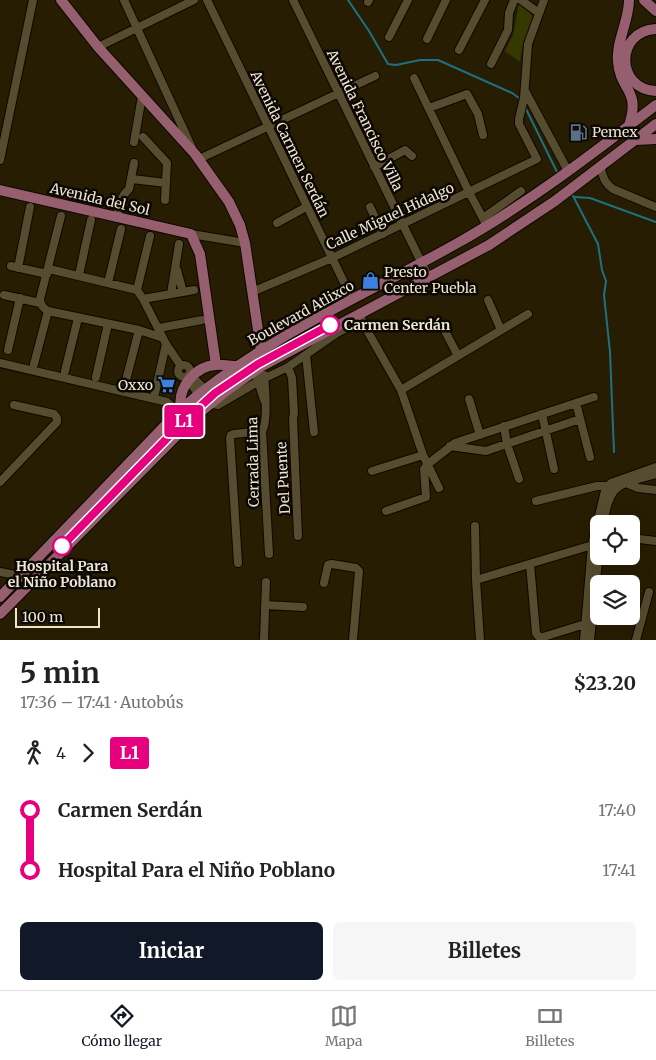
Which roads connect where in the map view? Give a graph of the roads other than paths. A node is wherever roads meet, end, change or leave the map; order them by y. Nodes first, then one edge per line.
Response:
1 (33, 0) edge
2 (60, 0) edge
3 (124, 0) edge
4 (194, 0) edge
5 (207, 0) edge
6 (292, 0) edge
7 (408, 0) edge
8 (446, 0) edge
9 (485, 0) edge
10 (514, 0) edge
11 (521, 0) edge
12 (544, 0) edge
13 (629, 0) edge
14 (644, 0) edge
15 (656, 11) edge
16 (539, 13) junction
17 (137, 28) junction
18 (656, 29) edge
19 (388, 38) dead end
20 (427, 39) dead end
21 (98, 47) junction
22 (459, 50) dead end
23 (491, 64) dead end
24 (375, 76) dead end
25 (414, 78) dead end
26 (656, 91) edge
27 (338, 93) junction
28 (525, 95) junction
29 (142, 96) junction
30 (656, 104) edge
31 (429, 108) junction
32 (656, 124) edge
33 (629, 125) junction
34 (267, 126) junction
35 (483, 135) dead end
36 (144, 137) dead end
37 (656, 139) edge
38 (635, 140) junction
39 (134, 142) dead end
40 (197, 156) junction
41 (412, 156) dead end
42 (0, 160) edge
43 (134, 163) dead end
44 (600, 166) junction
45 (374, 167) junction
46 (567, 172) junction
47 (132, 180) junction
48 (166, 183) junction
49 (1, 189) edge
50 (521, 191) dead end
51 (469, 192) junction
52 (165, 200) dead end
53 (30, 207) dead end
54 (306, 207) junction
55 (370, 207) dead end
56 (656, 207) edge
57 (61, 216) dead end
58 (117, 218) junction
59 (91, 220) dead end
60 (485, 222) junction
61 (277, 223) dead end
62 (402, 225) junction
63 (121, 229) dead end
64 (191, 234) junction
65 (383, 234) junction
66 (150, 236) dead end
67 (245, 243) junction
68 (179, 244) dead end
69 (332, 258) junction
70 (421, 263) junction
71 (176, 266) junction
72 (48, 271) junction
73 (79, 275) junction
74 (429, 278) junction
75 (108, 283) junction
76 (137, 290) junction
77 (194, 290) dead end
78 (183, 292) junction
79 (252, 292) junction
80 (4, 294) dead end
81 (171, 294) junction
82 (20, 298) junction
83 (144, 299) junction
84 (352, 299) junction
85 (488, 300) dead end
86 (40, 303) junction
87 (48, 311) junction
88 (528, 314) dead end
89 (78, 318) junction
90 (202, 320) dead end
91 (355, 321) junction
92 (108, 324) junction
93 (158, 328) junction
94 (444, 329) dead end
95 (138, 330) junction
96 (501, 330) junction
97 (165, 341) junction
98 (8, 350) dead end
99 (261, 350) junction
100 (306, 355) junction
101 (458, 356) junction
102 (0, 363) edge
103 (34, 364) dead end
104 (216, 365) junction
105 (236, 366) junction
106 (258, 369) junction
107 (65, 371) dead end
108 (289, 371) junction
109 (96, 377) dead end
110 (189, 377) junction
111 (261, 380) junction
112 (125, 384) dead end
113 (401, 390) junction
114 (202, 391) junction
115 (155, 393) dead end
116 (594, 397) dead end
117 (469, 400) dead end
118 (212, 402) junction
119 (576, 403) junction
120 (14, 405) dead end
121 (180, 410) junction
122 (542, 414) junction
123 (580, 419) junction
124 (504, 426) junction
125 (546, 430) junction
126 (262, 431) junction
127 (314, 432) dead end
128 (480, 434) junction
129 (507, 444) junction
130 (450, 446) junction
131 (424, 455) junction
132 (590, 458) dead end
133 (428, 464) junction
134 (656, 467) edge
135 (554, 469) dead end
136 (372, 470) dead end
137 (656, 474) edge
138 (519, 479) dead end
139 (0, 482) edge
140 (626, 483) junction
141 (440, 488) dead end
142 (610, 488) junction
143 (656, 490) edge
144 (536, 501) dead end
145 (386, 511) dead end
146 (600, 515) edge
147 (605, 515) edge
148 (475, 526) dead end
149 (298, 536) dead end
150 (640, 539) edge
151 (656, 541) edge
152 (590, 546) edge
153 (269, 554) dead end
154 (238, 563) dead end
155 (530, 564) junction
156 (593, 565) edge
157 (597, 565) edge
158 (0, 572) edge
159 (20, 576) junction
160 (476, 580) junction
161 (266, 582) dead end
162 (324, 583) dead end
163 (649, 592) dead end
164 (0, 594) edge
165 (12, 601) junction
166 (265, 605) junction
167 (303, 607) dead end
168 (0, 614) edge
169 (0, 619) edge
170 (587, 627) junction
171 (264, 640) edge
172 (353, 640) edge
173 (480, 640) edge
174 (584, 640) edge
175 (590, 640) edge
176 (636, 640) edge

1 - 42 street
2 - 21 main road
3 - 17 street
4 - 17 street
5 - 34 street, Avenida Carmen Serdán
6 - 27 street, Avenida Francisco Villa
7 - 19 street
8 - 20 street
9 - 22 street
10 - 23 street
11 - 16 street
12 - 16 street
13 - 33 main road
14 - 15 main road
16 - 28 street
17 - 21 street
17 - 40 street
18 - 26 main road
21 - 29 main road
24 - 27 street
25 - 31 street
27 - 34 street
27 - 45 street, Avenida Francisco Villa
28 - 46 street
28 - 51 street, Calle Miguel Hidalgo
29 - 39 street
29 - 40 main road
30 - 33 main road, Boulevard Atlixco
31 - 35 street
31 - 51 street
32 - 38 main road, Boulevard Atlixco
33 - 46 main road, Boulevard Atlixco
34 - 40 street
34 - 54 street, Avenida Carmen Serdán
36 - 48 street
37 - 38 main road
38 - 44 main road, Boulevard Atlixco
40 - 67 main road
41 - 45 street
43 - 47 street
44 - 56 street
44 - 74 main road, Boulevard Atlixco
45 - 62 street, Avenida Francisco Villa
46 - 60 main road, Boulevard Atlixco
47 - 48 street
47 - 58 street
48 - 52 street
49 - 58 main road, Avenida del Sol
50 - 60 street
51 - 60 street
51 - 62 street, Calle Miguel Hidalgo
53 - 72 street
54 - 61 street
54 - 69 street, Avenida Carmen Serdán
55 - 65 street
57 - 72 street
58 - 64 main road, Avenida del Sol
59 - 73 street
60 - 70 main road, Boulevard Atlixco
62 - 65 street, Calle Miguel Hidalgo
62 - 70 street, Avenida Francisco Villa
63 - 75 street
64 - 67 street, Avenida del Sol
64 - 104 main road
65 - 69 street, Calle Miguel Hidalgo
66 - 76 street
67 - 79 main road
68 - 71 street
69 - 79 street, Calle Miguel Hidalgo
69 - 84 street, Avenida Carmen Serdán
70 - 74 street, Avenida Francisco Villa
70 - 84 main road, Boulevard Atlixco
71 - 78 street
71 - 81 street
72 - 73 street
72 - 86 street
73 - 75 street
74 - 91 main road, Boulevard Atlixco
75 - 76 street
76 - 83 street
77 - 78 street
78 - 81 street
79 - 99 main road
80 - 82 street
81 - 83 street
82 - 86 street
82 - 98 street
83 - 93 street
84 - 99 main road, Boulevard Atlixco
85 - 96 street
86 - 87 street
87 - 89 street
87 - 103 street
88 - 96 street
89 - 92 street
89 - 107 street
90 - 93 street
91 - 100 street
91 - 106 main road, Boulevard Atlixco
91 - 113 street
92 - 95 street
92 - 109 street
93 - 97 street
94 - 101 street
95 - 97 street
95 - 112 street
96 - 101 street
97 - 110 street
97 - 115 street
99 - 105 main road, Boulevard Atlixco
100 - 108 street
100 - 127 street
101 - 113 street
102 - 121 street
104 - 105 main road
104 - 110 main road
105 - 114 main road, Boulevard Atlixco
106 - 111 street, Cerrada Lima
106 - 118 main road, Boulevard Atlixco
108 - 111 street
108 - 149 street, Del Puente
110 - 114 street
110 - 121 main road
111 - 118 street
111 - 126 street, Cerrada Lima
113 - 131 street
114 - 118 street
114 - 121 main road, Boulevard Atlixco
116 - 119 street
117 - 128 street
118 - 165 main road, Boulevard Atlixco
119 - 122 street
119 - 123 street
120 - 139 street
121 - 159 main road, Boulevard Atlixco
122 - 124 street
122 - 125 street
123 - 125 street
123 - 132 street
124 - 128 street
124 - 129 street
125 - 129 street
125 - 135 street
126 - 153 street, Cerrada Lima
126 - 154 street
128 - 130 street
129 - 130 street
129 - 138 street
130 - 133 street
131 - 133 street
131 - 136 street
133 - 141 street
133 - 145 street
134 - 142 street
137 - 140 street
140 - 142 street
140 - 143 street
142 - 144 street
142 - 146 street
142 - 147 street
148 - 160 street
150 - 151 street
152 - 155 street
155 - 160 street
155 - 170 street
156 - 170 street
157 - 170 street
158 - 159 street
159 - 164 main road, Boulevard Atlixco
160 - 173 street
161 - 166 street
162 - 172 street
163 - 176 street
165 - 168 main road, Boulevard Atlixco
165 - 169 main road
166 - 167 street
166 - 171 street
170 - 174 street
170 - 175 street

